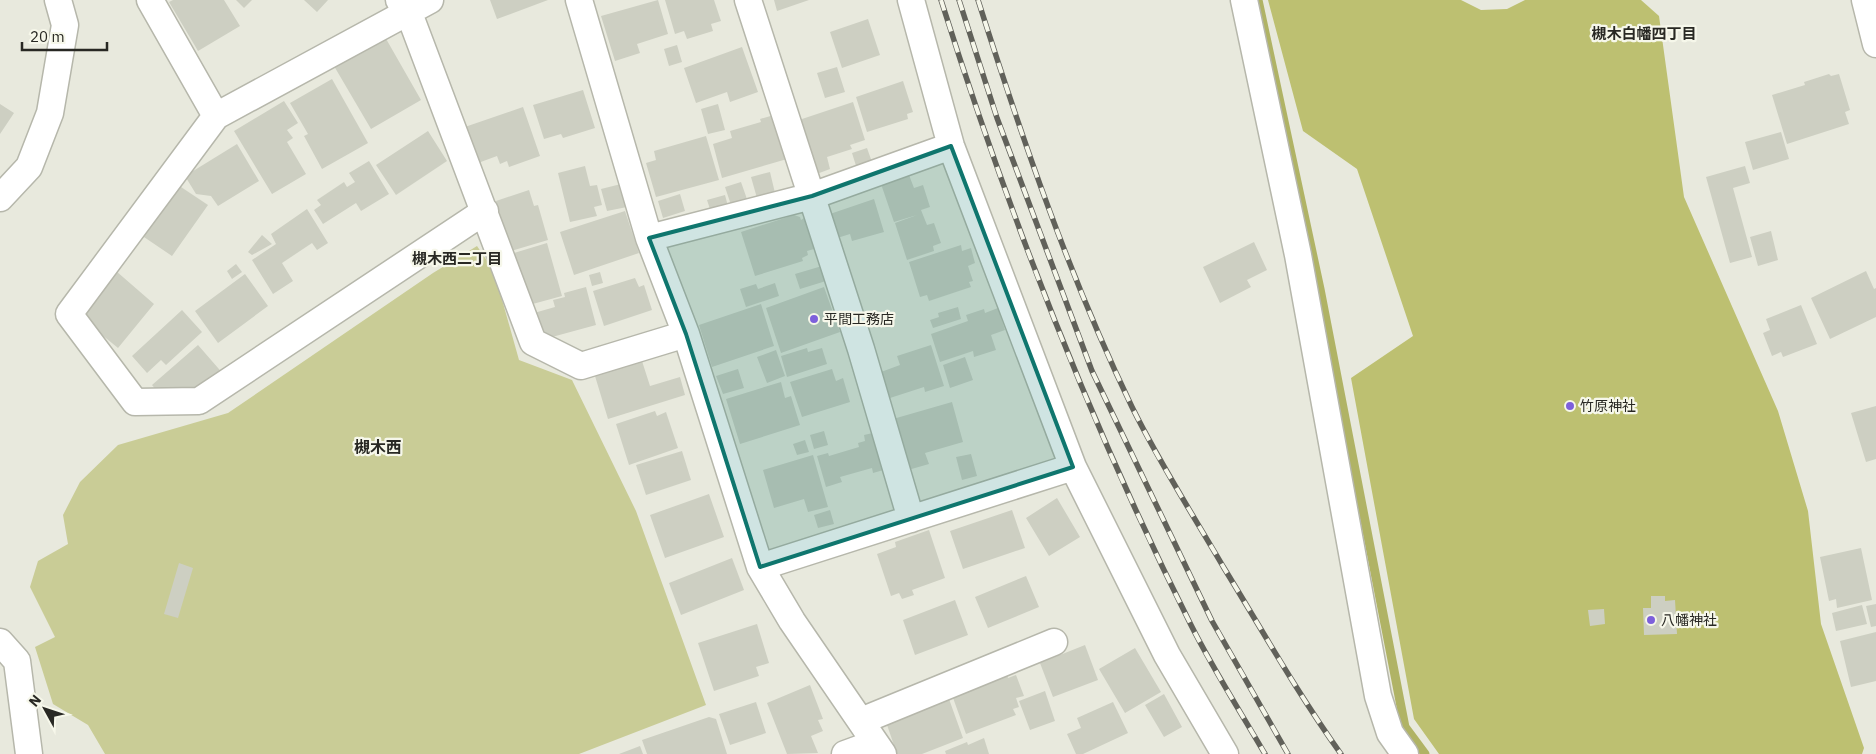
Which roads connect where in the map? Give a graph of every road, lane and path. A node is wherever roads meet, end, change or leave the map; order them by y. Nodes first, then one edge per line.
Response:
1 (58, 0) edge
2 (150, 0) edge
3 (578, 0) edge
4 (748, 0) edge
5 (911, 0) edge
6 (1244, 0) edge
7 (1865, 0) edge
8 (413, 4) edge
9 (1876, 44) edge
10 (216, 116) junction
11 (951, 146) junction
12 (812, 196) junction
13 (0, 198) edge
14 (485, 212) junction
15 (649, 238) junction
16 (686, 334) junction
17 (1073, 467) junction
18 (911, 519) junction
19 (760, 567) junction
20 (1054, 642) dead end
21 (6, 657) edge
22 (861, 721) junction
23 (879, 748) edge
24 (29, 754) edge
25 (845, 754) edge
26 (1225, 754) edge
27 (1405, 754) edge

1 - 13 street
2 - 10 street
3 - 15 street
4 - 12 street
5 - 11 street
6 - 27 street
7 - 9 street
8 - 10 street
8 - 14 street
10 - 14 street
11 - 12 street
11 - 17 street
12 - 15 street
12 - 18 street
14 - 16 street
15 - 16 street
16 - 19 street
17 - 18 street
17 - 26 street
18 - 19 street
19 - 22 street
20 - 22 street
21 - 24 street
22 - 23 street
23 - 25 street

